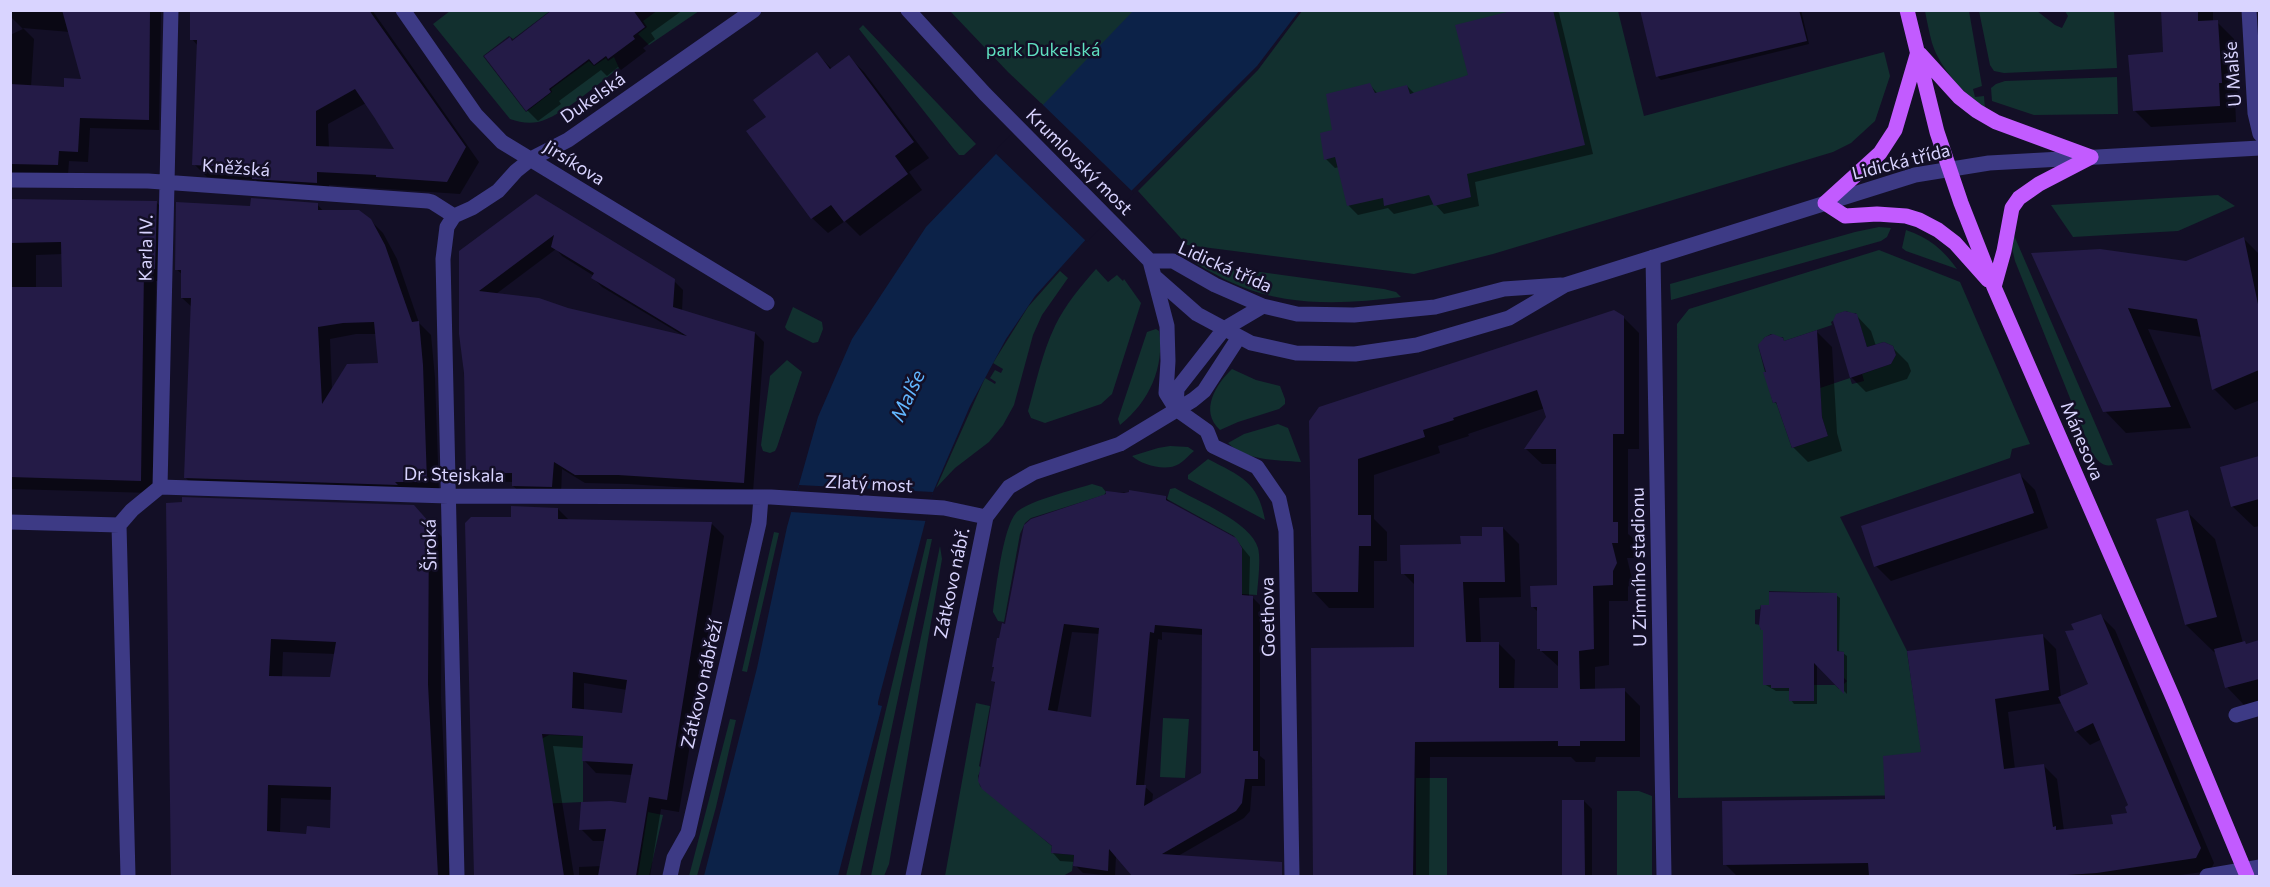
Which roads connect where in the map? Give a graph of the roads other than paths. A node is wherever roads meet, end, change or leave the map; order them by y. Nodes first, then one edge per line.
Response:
1 (171, 10) edge
2 (403, 10) edge
3 (754, 10) edge
4 (908, 10) edge
5 (1907, 10) edge
6 (2249, 10) edge
7 (1918, 52) junction
8 (2259, 134) edge
9 (2259, 148) edge
10 (2091, 157) junction
11 (531, 159) junction
12 (1948, 168) junction
13 (10, 180) edge
14 (168, 182) junction
15 (1825, 203) junction
16 (454, 216) junction
17 (1653, 257) junction
18 (1148, 259) junction
19 (1156, 278) junction
20 (1565, 285) junction
21 (1994, 286) junction
22 (767, 303) dead end
23 (1263, 306) junction
24 (1224, 329) junction
25 (1239, 337) junction
26 (1176, 409) junction
27 (160, 487) junction
28 (448, 496) junction
29 (755, 497) junction
30 (986, 517) junction
31 (10, 522) edge
32 (119, 525) junction
33 (2259, 708) edge
34 (2236, 715) dead end
35 (2250, 871) edge
36 (128, 876) edge
37 (457, 876) edge
38 (670, 876) edge
39 (913, 876) edge
40 (1292, 876) edge
41 (1664, 876) edge
42 (2207, 876) edge

1 - 14 street, Karla IV.
2 - 11 street, Jirsíkova
3 - 11 street, Dukelská
4 - 18 street, Krumlovský most
5 - 7 main road, Mánesova
6 - 8 street, U Malše
7 - 10 main road
7 - 12 main road, Mánesova
7 - 15 main road
9 - 10 street, Lidická třída
10 - 12 street, Lidická třída
10 - 21 main road
11 - 16 street, Dukelská
11 - 22 street, Jirsíkova
12 - 15 street, Lidická třída
12 - 21 main road, Mánesova
13 - 14 street, Kněžská
14 - 16 street, Kněžská
14 - 27 street, Karla IV.
15 - 17 street, Lidická třída
15 - 21 main road
16 - 28 street, Široká
17 - 20 street, Lidická třída
17 - 41 street, U Zimního stadionu
18 - 19 street, Lidická třída
18 - 23 street, Lidická třída
19 - 24 street, Lidická třída
19 - 26 street
20 - 23 street, Lidická třída
20 - 25 street, Lidická třída
21 - 35 main road, Mánesova
23 - 24 street
24 - 25 street, Lidická třída
24 - 26 street
25 - 26 street, Zátkovo nábř.
26 - 30 street, Zátkovo nábř.
26 - 40 street, Goethova
27 - 28 street, Dr. Stejskala
27 - 32 street
28 - 29 street, Dr. Stejskala
28 - 37 street, Široká
29 - 30 street, Zlatý most
29 - 38 street, Zátkovo nábřeží
30 - 39 street, Zátkovo nábř.
31 - 32 street
32 - 36 street
33 - 34 street
35 - 42 street

